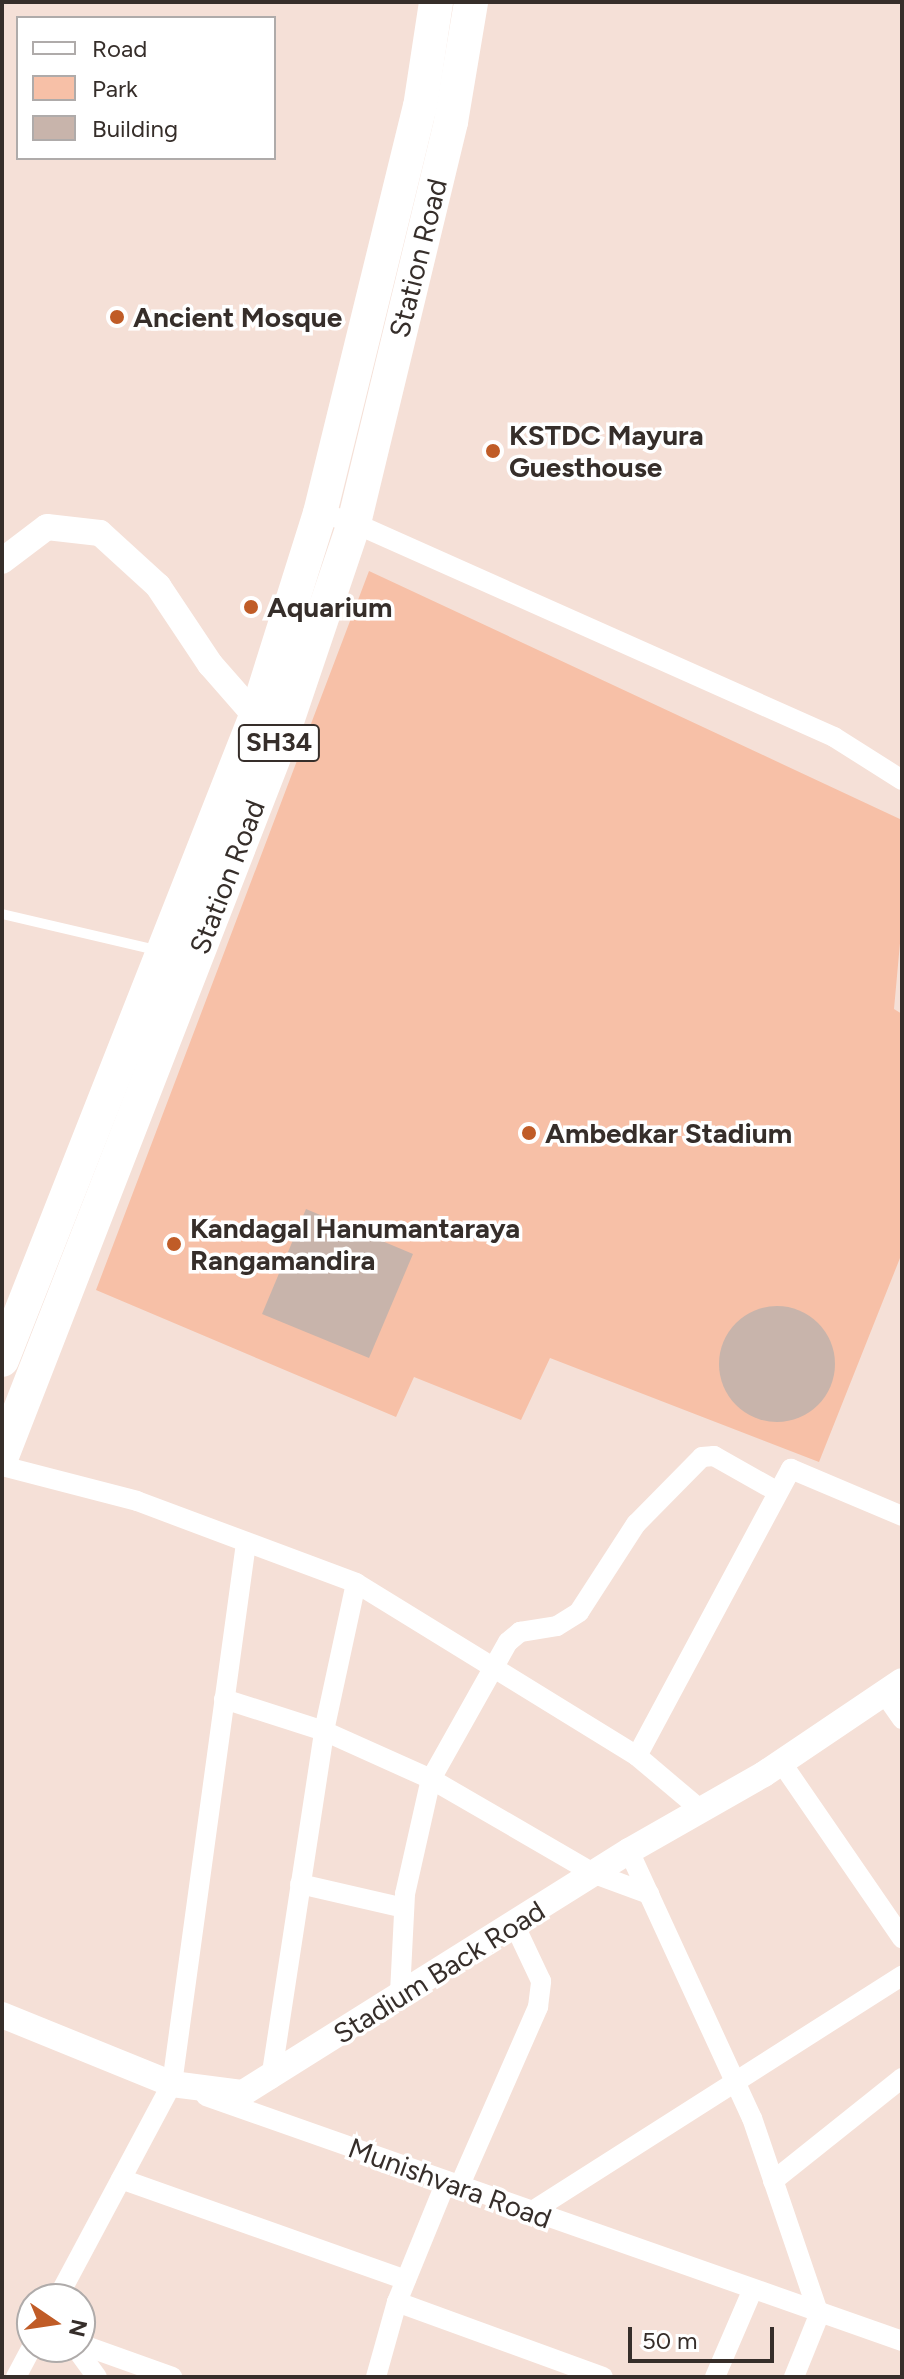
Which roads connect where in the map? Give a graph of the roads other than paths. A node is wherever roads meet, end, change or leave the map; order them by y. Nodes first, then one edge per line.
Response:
1 (436, 2) edge
2 (471, 2) edge
3 (320, 513) junction
4 (354, 523) junction
5 (2, 561) edge
6 (256, 716) junction
7 (280, 742) junction
8 (902, 780) edge
9 (2, 914) edge
10 (164, 952) junction
11 (2, 1360) edge
12 (9, 1417) edge
13 (2, 1456) edge
14 (2, 1466) edge
15 (778, 1492) junction
16 (902, 1516) edge
17 (246, 1543) junction
18 (356, 1583) junction
19 (495, 1668) junction
20 (893, 1687) edge
21 (224, 1699) junction
22 (902, 1719) edge
23 (324, 1731) junction
24 (637, 1756) junction
25 (781, 1762) junction
26 (431, 1779) junction
27 (701, 1810) junction
28 (629, 1851) junction
29 (595, 1874) junction
30 (300, 1884) junction
31 (649, 1894) junction
32 (404, 1908) junction
33 (514, 1924) junction
34 (902, 1938) edge
35 (902, 1976) edge
36 (400, 1993) junction
37 (2, 2015) edge
38 (279, 2025) junction
39 (299, 2061) junction
40 (902, 2078) edge
41 (271, 2079) junction
42 (736, 2079) junction
43 (172, 2084) junction
44 (121, 2179) junction
45 (773, 2181) junction
46 (452, 2184) junction
47 (531, 2212) junction
48 (406, 2280) junction
49 (66, 2283) edge
50 (752, 2291) junction
51 (397, 2302) junction
52 (819, 2315) junction
53 (902, 2341) edge
54 (96, 2350) edge
55 (172, 2377) edge
56 (376, 2377) edge
57 (603, 2377) edge
58 (715, 2377) edge
59 (794, 2377) edge

1 - 3 main road, Station Road / SH34
2 - 4 main road, Station Road / SH34
3 - 4 street
3 - 6 main road, Station Road / SH34
4 - 7 main road, Station Road / SH34
4 - 8 street
5 - 6 street
6 - 7 street
6 - 10 main road, Station Road / SH34
7 - 12 main road, Station Road / SH34
9 - 10 lane
10 - 11 main road, Station Road / SH34
12 - 13 main road, Station Road / SH34
14 - 17 street
15 - 16 street
15 - 19 street
15 - 24 street
17 - 18 street
17 - 21 street
18 - 19 street
18 - 23 street
19 - 24 street
19 - 26 street
20 - 22 street
20 - 25 street, Stadium Back Road
21 - 23 street
21 - 43 street
23 - 26 street
23 - 30 street
24 - 27 street
25 - 27 street, Stadium Back Road
25 - 34 street
26 - 29 street
26 - 32 street
27 - 28 street, Stadium Back Road
28 - 29 street, Stadium Back Road
28 - 31 street
29 - 31 street
29 - 33 street, Stadium Back Road
30 - 32 street
30 - 38 street
31 - 42 street
32 - 36 street
33 - 36 street, Stadium Back Road
33 - 46 street
35 - 42 street
36 - 39 street, Stadium Back Road
37 - 43 street, Munishvara Road
38 - 39 street
38 - 41 street
39 - 41 street, Stadium Back Road
40 - 45 street
41 - 43 street, Stadium Back Road
42 - 45 street
42 - 47 street
43 - 44 street
43 - 46 street, Munishvara Road
44 - 48 street
44 - 49 street
45 - 52 street
46 - 47 street, Munishvara Road
46 - 48 street
47 - 50 street, Munishvara Road
48 - 51 street
50 - 52 street, Munishvara Road
50 - 58 street
51 - 56 street
51 - 57 street
52 - 53 street, Munishvara Road
52 - 59 street
54 - 55 street

